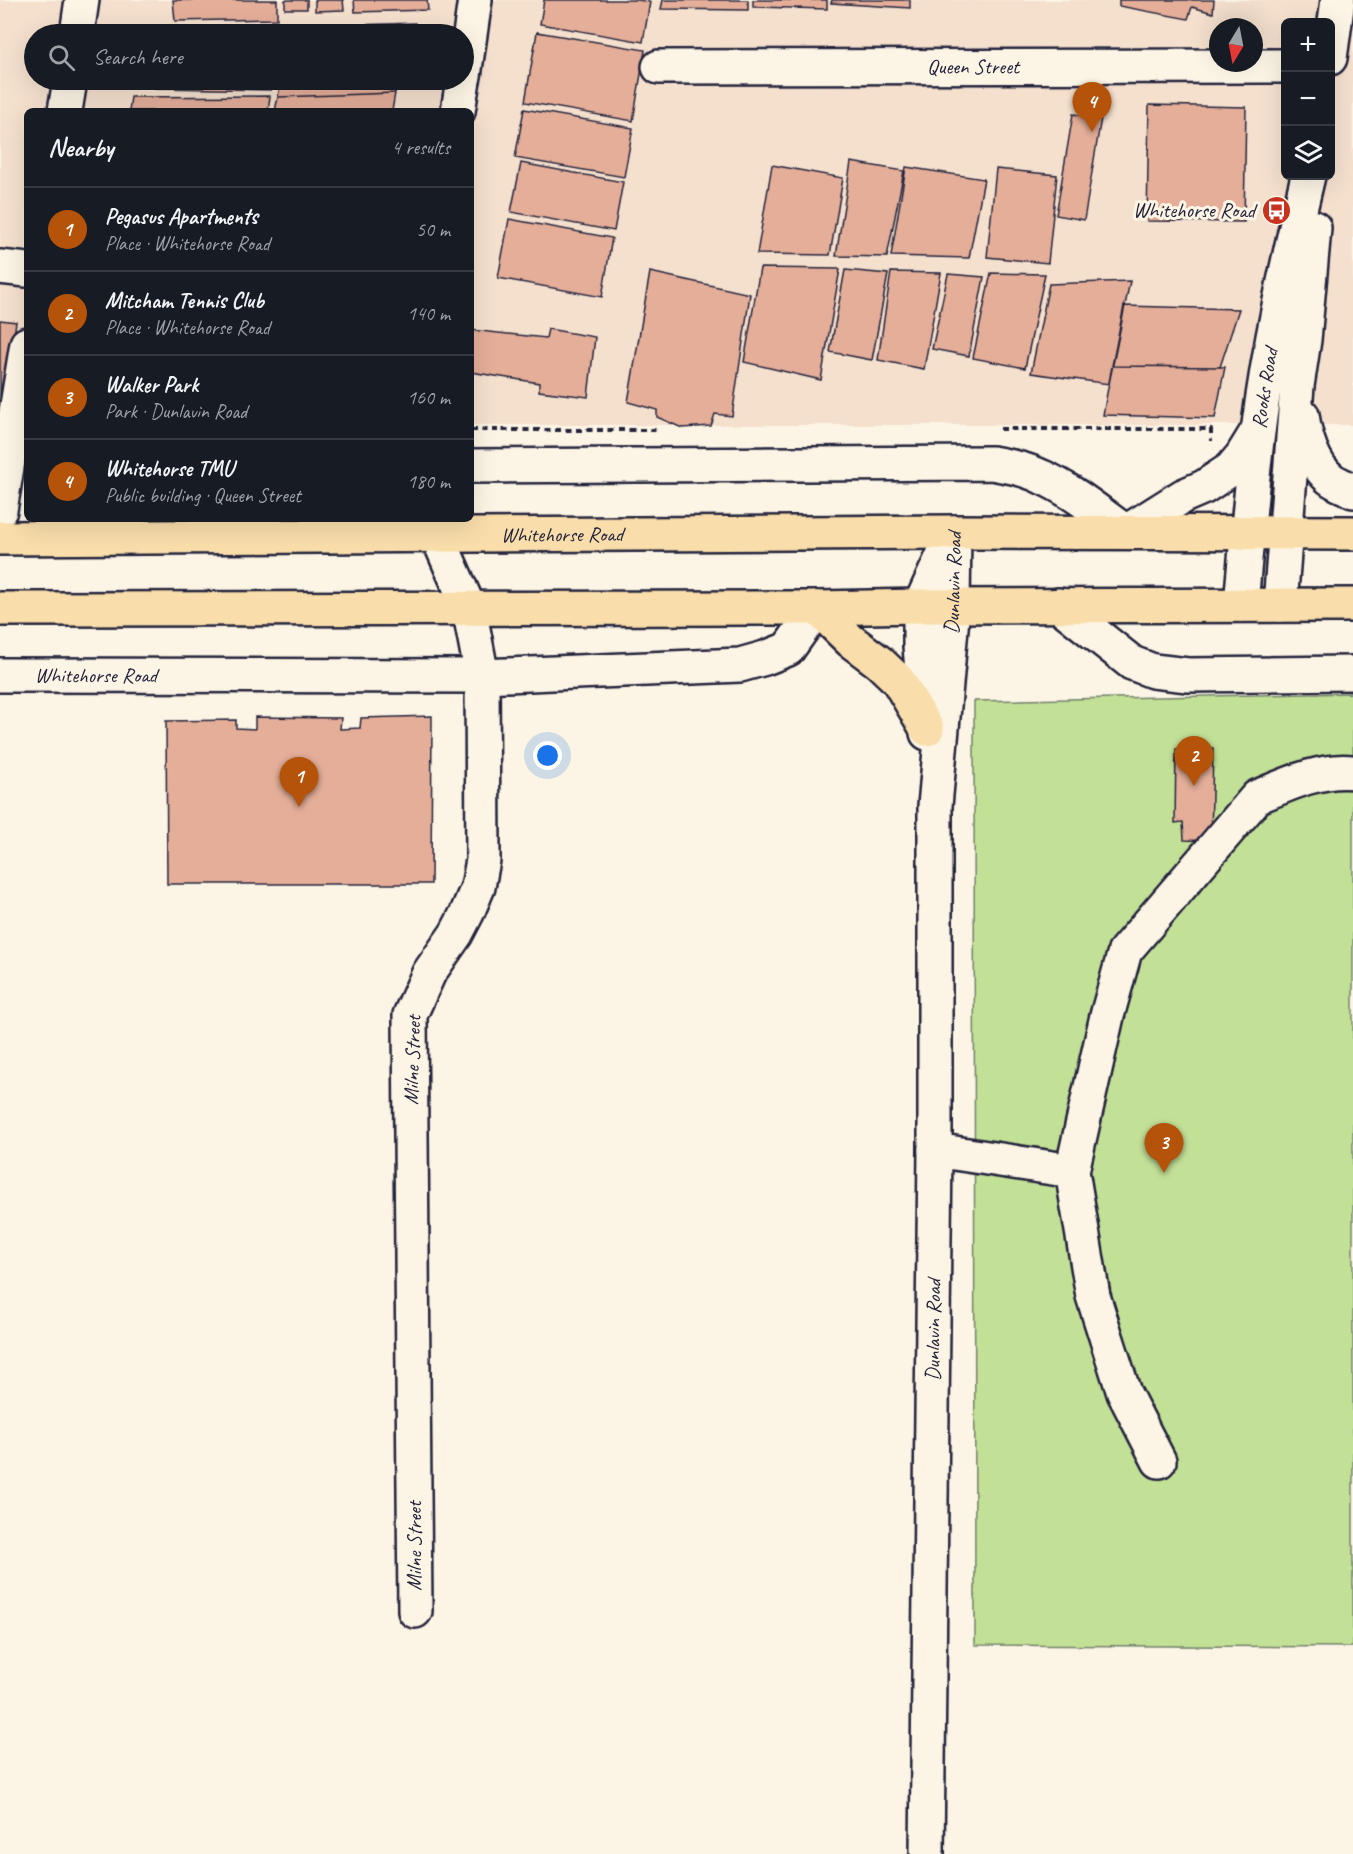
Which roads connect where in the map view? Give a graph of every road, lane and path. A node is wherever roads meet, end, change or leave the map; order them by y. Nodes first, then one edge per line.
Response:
1 (82, 0) edge
2 (475, 0) edge
3 (1338, 0) edge
4 (1335, 22) edge
5 (78, 24) edge
6 (471, 24) edge
7 (1353, 54) edge
8 (1335, 58) edge
9 (1281, 66) edge
10 (659, 67) dead end
11 (68, 90) edge
12 (461, 90) edge
13 (65, 108) edge
14 (458, 108) edge
15 (1307, 180) edge
16 (1319, 180) edge
17 (0, 267) edge
18 (24, 270) edge
19 (24, 361) edge
20 (1297, 386) junction
21 (1258, 430) junction
22 (474, 466) edge
23 (12, 469) edge
24 (1353, 491) edge
25 (0, 510) edge
26 (433, 527) edge
27 (954, 532) junction
28 (1126, 532) junction
29 (1247, 533) junction
30 (1285, 533) junction
31 (1353, 533) edge
32 (0, 538) edge
33 (1059, 605) junction
34 (1241, 605) junction
35 (1280, 605) junction
36 (1353, 605) edge
37 (920, 606) junction
38 (952, 606) junction
39 (469, 608) junction
40 (817, 608) junction
41 (0, 609) edge
42 (1353, 673) edge
43 (0, 675) edge
44 (482, 676) junction
45 (927, 729) junction
46 (1353, 772) edge
47 (935, 806) junction
48 (935, 1150) junction
49 (1072, 1171) junction
50 (1159, 1461) dead end
51 (415, 1611) dead end
52 (927, 1854) edge

1 - 5 street
2 - 6 street
3 - 4 street
7 - 8 street
9 - 10 street, Queen Street
11 - 13 street
12 - 14 street
15 - 21 street, Rooks Road
16 - 20 street, Rooks Road
17 - 18 street
19 - 23 street
20 - 24 street
20 - 30 street, Rooks Road
21 - 28 street
21 - 29 street, Rooks Road
22 - 28 street
23 - 25 street
26 - 27 highway, Whitehorse Road
26 - 32 highway, Whitehorse Road
26 - 39 street, Milne Street
27 - 28 highway, Whitehorse Road
27 - 37 street, Dunlavin Road
27 - 38 street, Dunlavin Road
28 - 29 highway, Whitehorse Road
29 - 30 highway, Whitehorse Road
29 - 34 street, Rooks Road
30 - 31 highway, Whitehorse Road
30 - 35 street, Rooks Road
33 - 34 highway
33 - 38 highway
33 - 42 street
34 - 35 highway
35 - 36 highway
37 - 38 highway
37 - 40 highway
37 - 45 street, Dunlavin Road
38 - 47 street, Dunlavin Road
39 - 40 highway
39 - 41 highway
39 - 44 street, Milne Street
40 - 44 street, Whitehorse Road
40 - 45 highway
43 - 44 street, Whitehorse Road
44 - 51 street, Milne Street
45 - 47 street, Dunlavin Road
46 - 49 street
47 - 48 street, Dunlavin Road
48 - 49 street
48 - 52 street, Dunlavin Road
49 - 50 street

